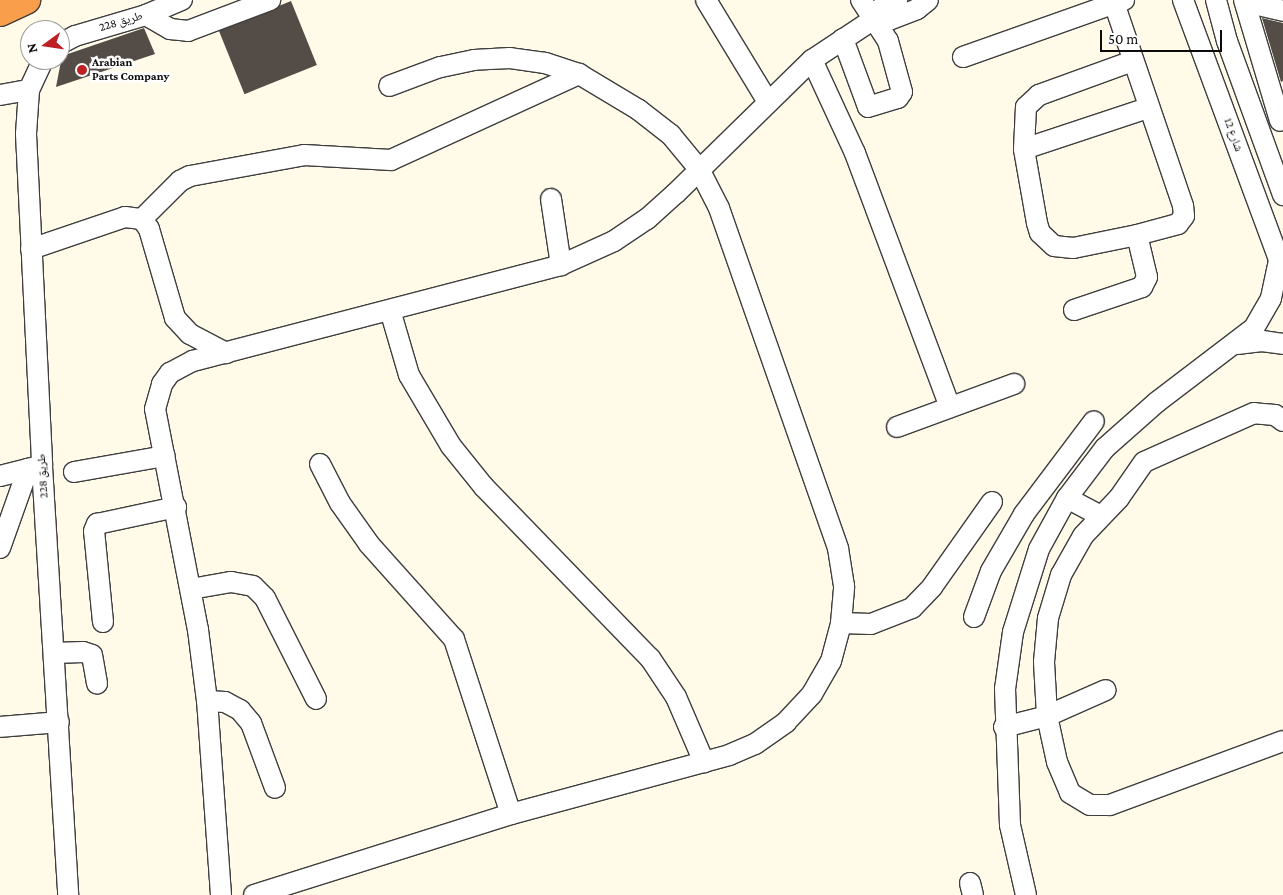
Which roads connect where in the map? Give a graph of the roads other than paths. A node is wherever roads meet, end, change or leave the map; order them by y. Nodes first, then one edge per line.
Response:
1 (26, 0) edge
2 (182, 0) edge
3 (270, 0) edge
4 (706, 0) edge
5 (861, 0) edge
6 (897, 0) edge
7 (928, 0) edge
8 (1183, 0) edge
9 (1216, 0) edge
10 (1118, 1) edge
11 (1244, 1) edge
12 (1283, 11) edge
13 (0, 12) edge
14 (146, 15) junction
15 (874, 19) junction
16 (70, 39) edge
17 (843, 39) junction
18 (963, 56) dead end
19 (812, 60) junction
20 (1133, 61) junction
21 (38, 70) edge
22 (578, 74) junction
23 (389, 86) dead end
24 (1245, 89) junction
25 (1276, 89) edge
26 (29, 90) junction
27 (0, 95) edge
28 (768, 102) junction
29 (1148, 108) junction
30 (1282, 124) edge
31 (1024, 149) junction
32 (699, 169) junction
33 (1283, 196) edge
34 (551, 199) dead end
35 (142, 219) junction
36 (1137, 235) junction
37 (31, 249) junction
38 (561, 265) junction
39 (1281, 265) edge
40 (390, 310) junction
41 (1074, 310) dead end
42 (1237, 344) junction
43 (1283, 344) edge
44 (226, 353) junction
45 (1014, 384) dead end
46 (950, 407) junction
47 (1094, 421) dead end
48 (1283, 421) edge
49 (897, 426) dead end
50 (164, 456) junction
51 (320, 464) dead end
52 (35, 467) junction
53 (74, 472) dead end
54 (0, 476) edge
55 (1067, 498) junction
56 (992, 502) dead end
57 (176, 507) junction
58 (1101, 516) junction
59 (1011, 536) junction
60 (0, 548) edge
61 (1039, 549) junction
62 (191, 589) junction
63 (974, 617) dead end
64 (103, 622) dead end
65 (842, 624) junction
66 (54, 653) junction
67 (97, 684) dead end
68 (1106, 690) dead end
69 (316, 699) dead end
70 (207, 701) junction
71 (1048, 716) junction
72 (59, 722) junction
73 (0, 727) edge
74 (1004, 727) junction
75 (1283, 742) edge
76 (704, 762) junction
77 (274, 788) dead end
78 (511, 814) junction
79 (68, 895) edge
80 (221, 895) edge
81 (254, 895) edge
82 (1026, 895) edge

1 - 13 highway
2 - 14 street, طريق 228
3 - 14 street
4 - 28 street
5 - 15 street
6 - 15 street
7 - 15 street
8 - 39 street, شارع 12
9 - 24 street
10 - 18 street
10 - 20 street
11 - 12 street
11 - 25 street
14 - 16 street, طريق 228
15 - 17 street
15 - 17 street
17 - 19 street
19 - 28 street
19 - 46 street
20 - 29 street
20 - 31 street
21 - 26 street, طريق 228
22 - 23 street
22 - 32 street
22 - 35 street
24 - 30 street
24 - 33 street
25 - 30 street
26 - 27 street
26 - 37 street, طريق 228
28 - 32 street
29 - 31 street
29 - 36 street
31 - 36 street
32 - 38 street
32 - 65 street
34 - 38 street
35 - 37 street
35 - 44 street
36 - 41 street
37 - 52 street, طريق 228
38 - 40 street
39 - 42 street
40 - 44 street
40 - 76 street
42 - 43 street
42 - 55 street
44 - 50 street
45 - 46 street
46 - 49 street
47 - 59 street
48 - 58 street
50 - 53 street
50 - 57 street
51 - 78 street
52 - 54 street
52 - 60 street
52 - 66 street, طريق 228
55 - 58 street
55 - 61 street
56 - 65 street
57 - 62 street
57 - 64 street
58 - 71 street
59 - 61 street
59 - 63 street
61 - 74 street
62 - 69 street
62 - 70 street
65 - 76 street
66 - 67 street
66 - 72 street, طريق 228
68 - 71 street
70 - 77 street
70 - 80 street
71 - 74 street
71 - 75 street
72 - 73 street
72 - 79 street, طريق 228
74 - 82 street
76 - 78 street
78 - 81 street

